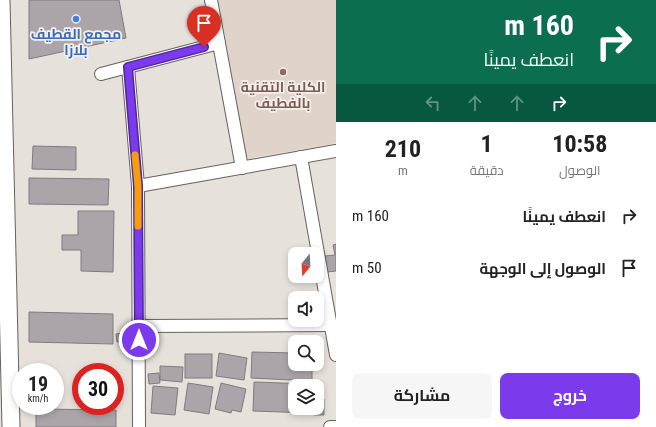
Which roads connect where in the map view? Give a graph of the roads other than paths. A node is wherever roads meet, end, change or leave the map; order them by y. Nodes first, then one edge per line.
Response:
1 (1, 0) edge
2 (211, 0) edge
3 (219, 43) junction
4 (128, 67) junction
5 (101, 74) dead end
6 (336, 151) edge
7 (301, 157) junction
8 (242, 168) junction
9 (138, 186) junction
10 (331, 325) junction
11 (139, 326) junction
12 (336, 355) edge
13 (11, 427) edge
14 (139, 427) edge
15 (330, 427) edge
16 (336, 427) edge

1 - 13 main road
2 - 3 street
3 - 4 street
3 - 8 street
4 - 5 street
4 - 9 street
6 - 7 street
7 - 8 street
7 - 10 street
8 - 9 street
9 - 11 street
10 - 11 street
10 - 12 street
11 - 14 street
15 - 16 street

